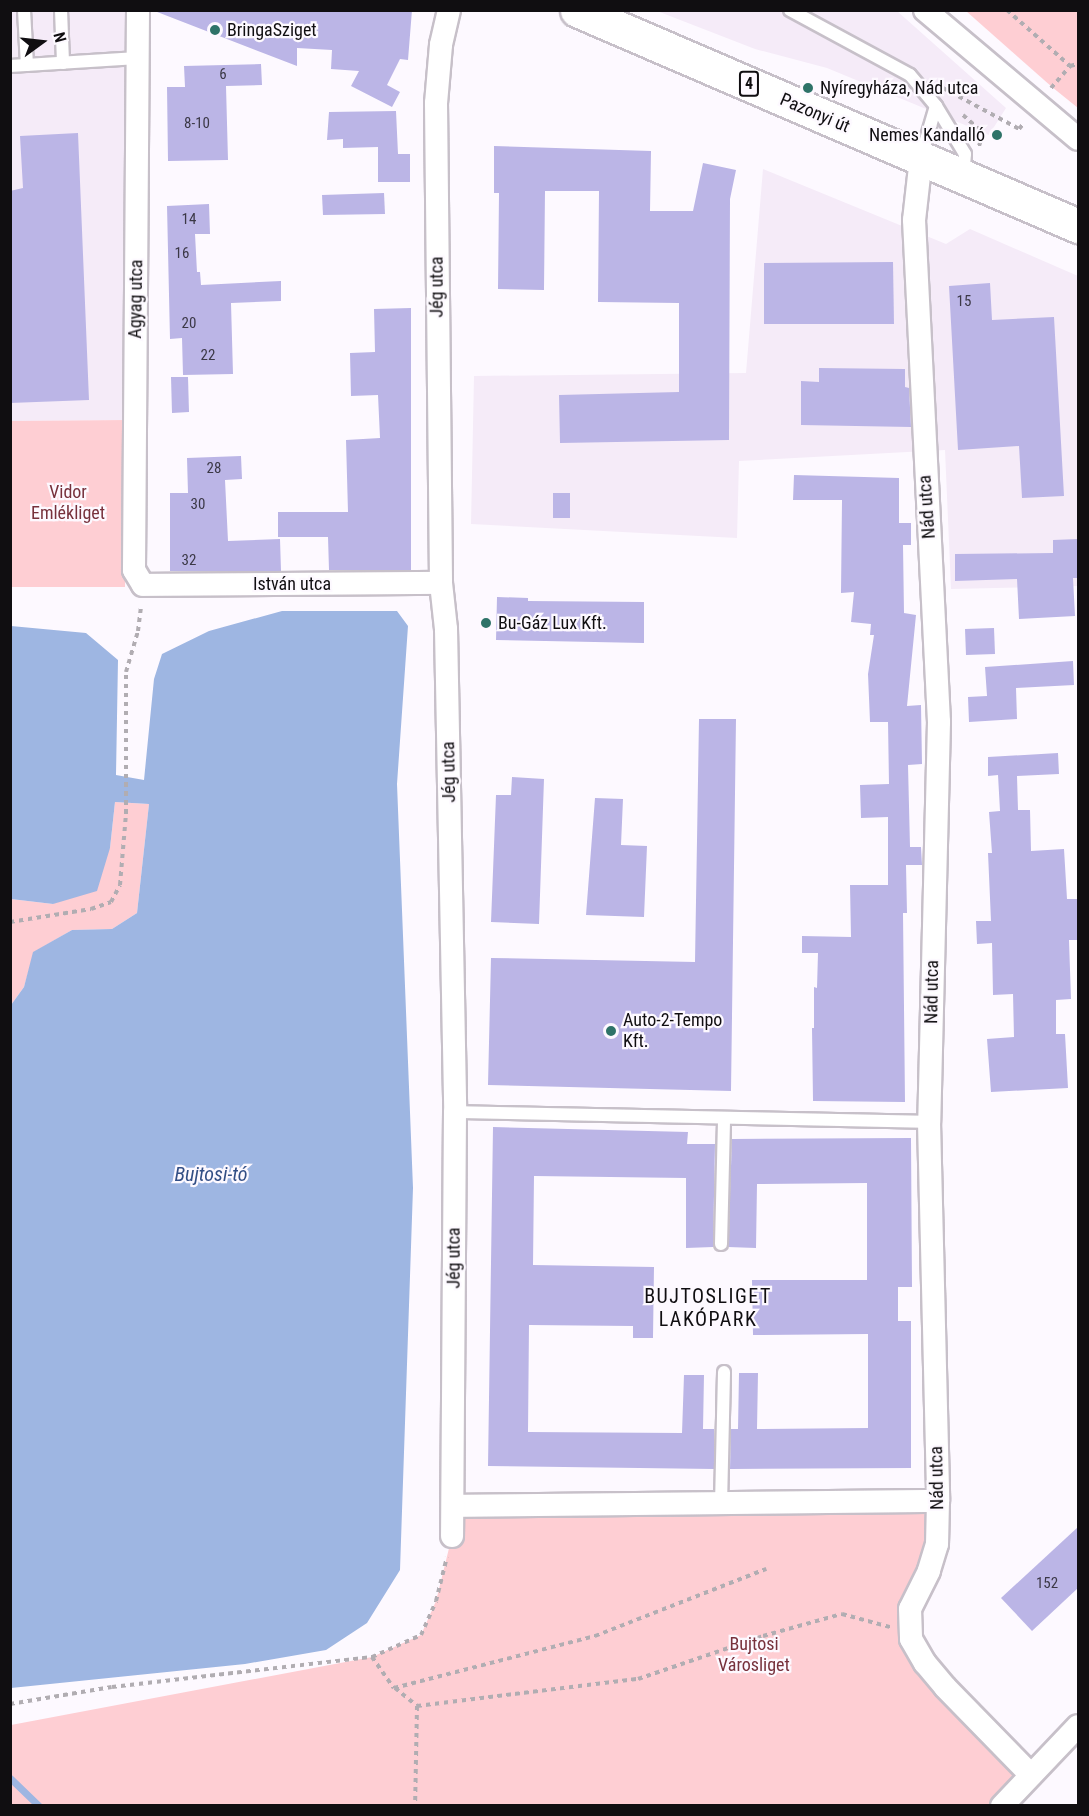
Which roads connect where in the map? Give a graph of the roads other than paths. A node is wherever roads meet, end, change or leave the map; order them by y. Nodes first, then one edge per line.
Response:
1 (24, 10) edge
2 (61, 10) edge
3 (138, 10) edge
4 (450, 10) edge
5 (578, 10) edge
6 (790, 10) edge
7 (925, 10) edge
8 (138, 58) junction
9 (63, 63) junction
10 (27, 65) junction
11 (10, 66) edge
12 (936, 106) junction
13 (1078, 140) edge
14 (921, 158) junction
15 (969, 179) junction
16 (1078, 226) edge
17 (441, 583) junction
18 (143, 585) joint
19 (455, 1112) junction
20 (724, 1118) junction
21 (929, 1122) junction
22 (721, 1244) dead end
23 (724, 1372) dead end
24 (938, 1500) junction
25 (721, 1504) junction
26 (453, 1506) junction
27 (453, 1536) road end
28 (1078, 1726) edge
29 (1031, 1775) junction
30 (1002, 1806) edge

1 - 10 lane
2 - 9 lane
3 - 8 street, Agyag utca
4 - 17 street, Jég utca
5 - 14 main road, Pazonyi út / 4
6 - 12 lane
7 - 13 street
8 - 9 lane
8 - 18 street, Agyag utca
9 - 10 lane
10 - 11 lane
12 - 14 lane
12 - 15 lane
14 - 15 main road, 4
14 - 21 street, Nád utca
15 - 16 main road, 4
17 - 18 street, István utca
17 - 19 street, Jég utca
19 - 20 lane
19 - 26 street, Jég utca
20 - 21 lane
20 - 22 lane
21 - 24 street, Nád utca
23 - 25 lane
24 - 25 street
24 - 29 street, Nád utca
25 - 26 street
26 - 27 street, Jég utca
28 - 29 street
29 - 30 street

